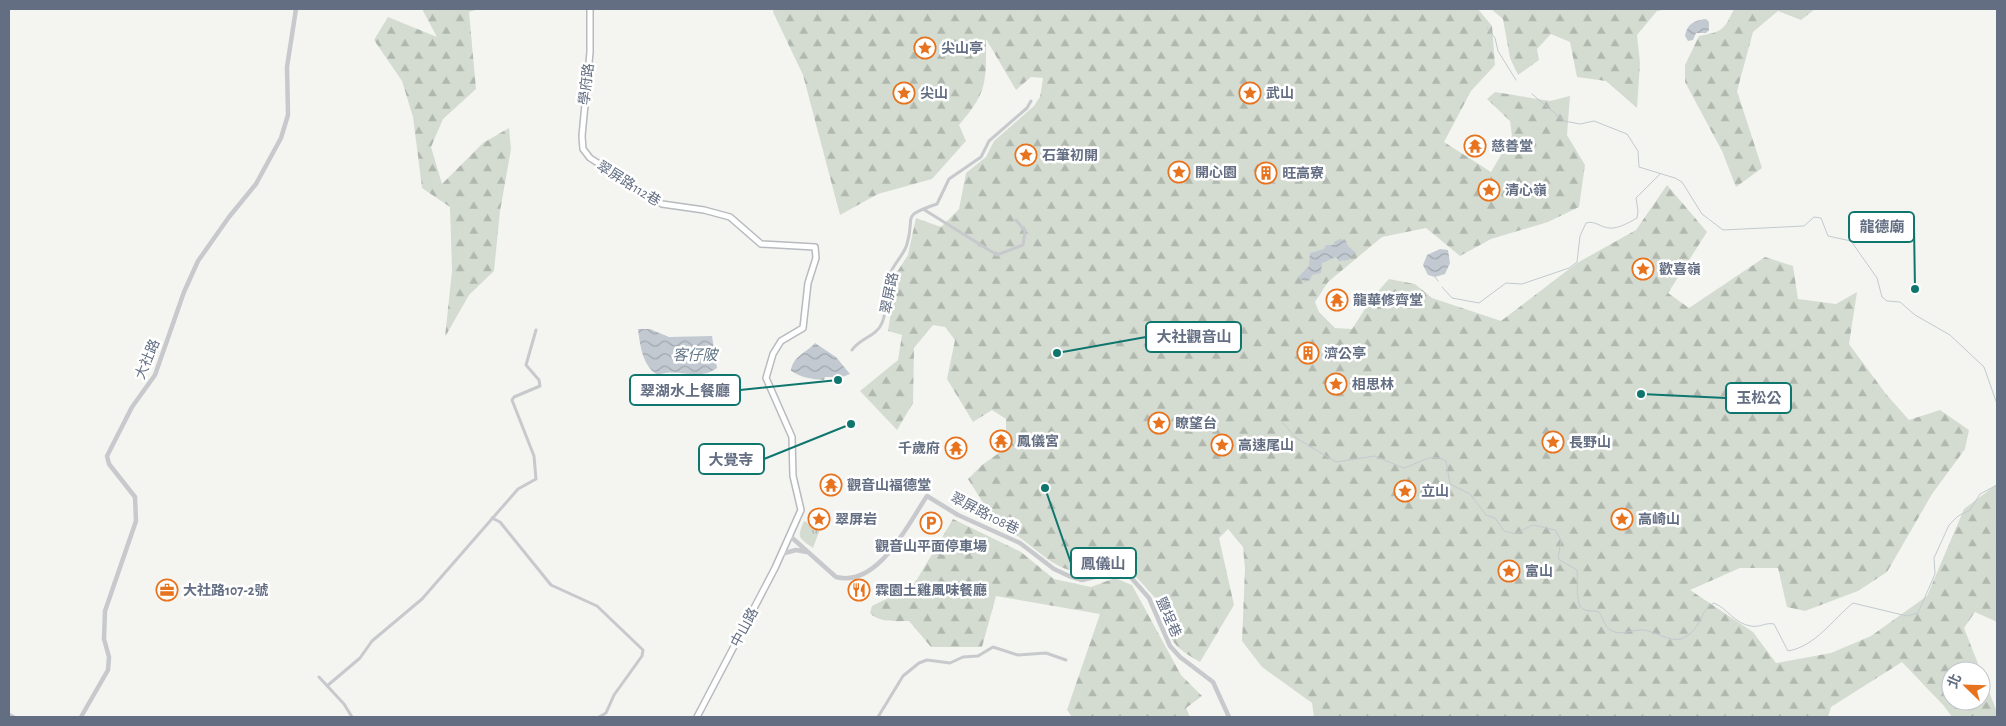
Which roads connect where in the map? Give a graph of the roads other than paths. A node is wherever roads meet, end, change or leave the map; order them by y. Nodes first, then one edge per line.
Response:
1 (296, 9) edge
2 (590, 9) edge
3 (1031, 101) dead end
4 (590, 158) joint
5 (922, 209) junction
6 (1016, 220) dead end
7 (536, 330) dead end
8 (852, 350) dead end
9 (492, 518) junction
10 (790, 536) junction
11 (808, 552) junction
12 (781, 554) junction
13 (1094, 577) joint
14 (1066, 660) dead end
15 (319, 677) dead end
16 (327, 686) junction
17 (9, 715) edge
18 (605, 716) edge
19 (13, 717) edge
20 (81, 717) edge
21 (352, 717) edge
22 (599, 717) edge
23 (697, 717) edge
24 (878, 717) edge
25 (1229, 717) edge

1 - 20 street, 大社路
2 - 4 main road, 學府路
3 - 5 street, 翠屏路
4 - 10 main road, 翠屏路112巷
5 - 6 street
5 - 8 street, 翠屏路
7 - 9 street
9 - 16 street
9 - 18 street
10 - 11 street, 翠屏路108巷
10 - 12 main road, 中山路
11 - 12 street
11 - 13 street, 翠屏路108巷
12 - 23 main road, 中山路
13 - 25 street, 鹽埕巷
14 - 24 street
15 - 16 street
16 - 21 street
17 - 19 street
18 - 22 street

